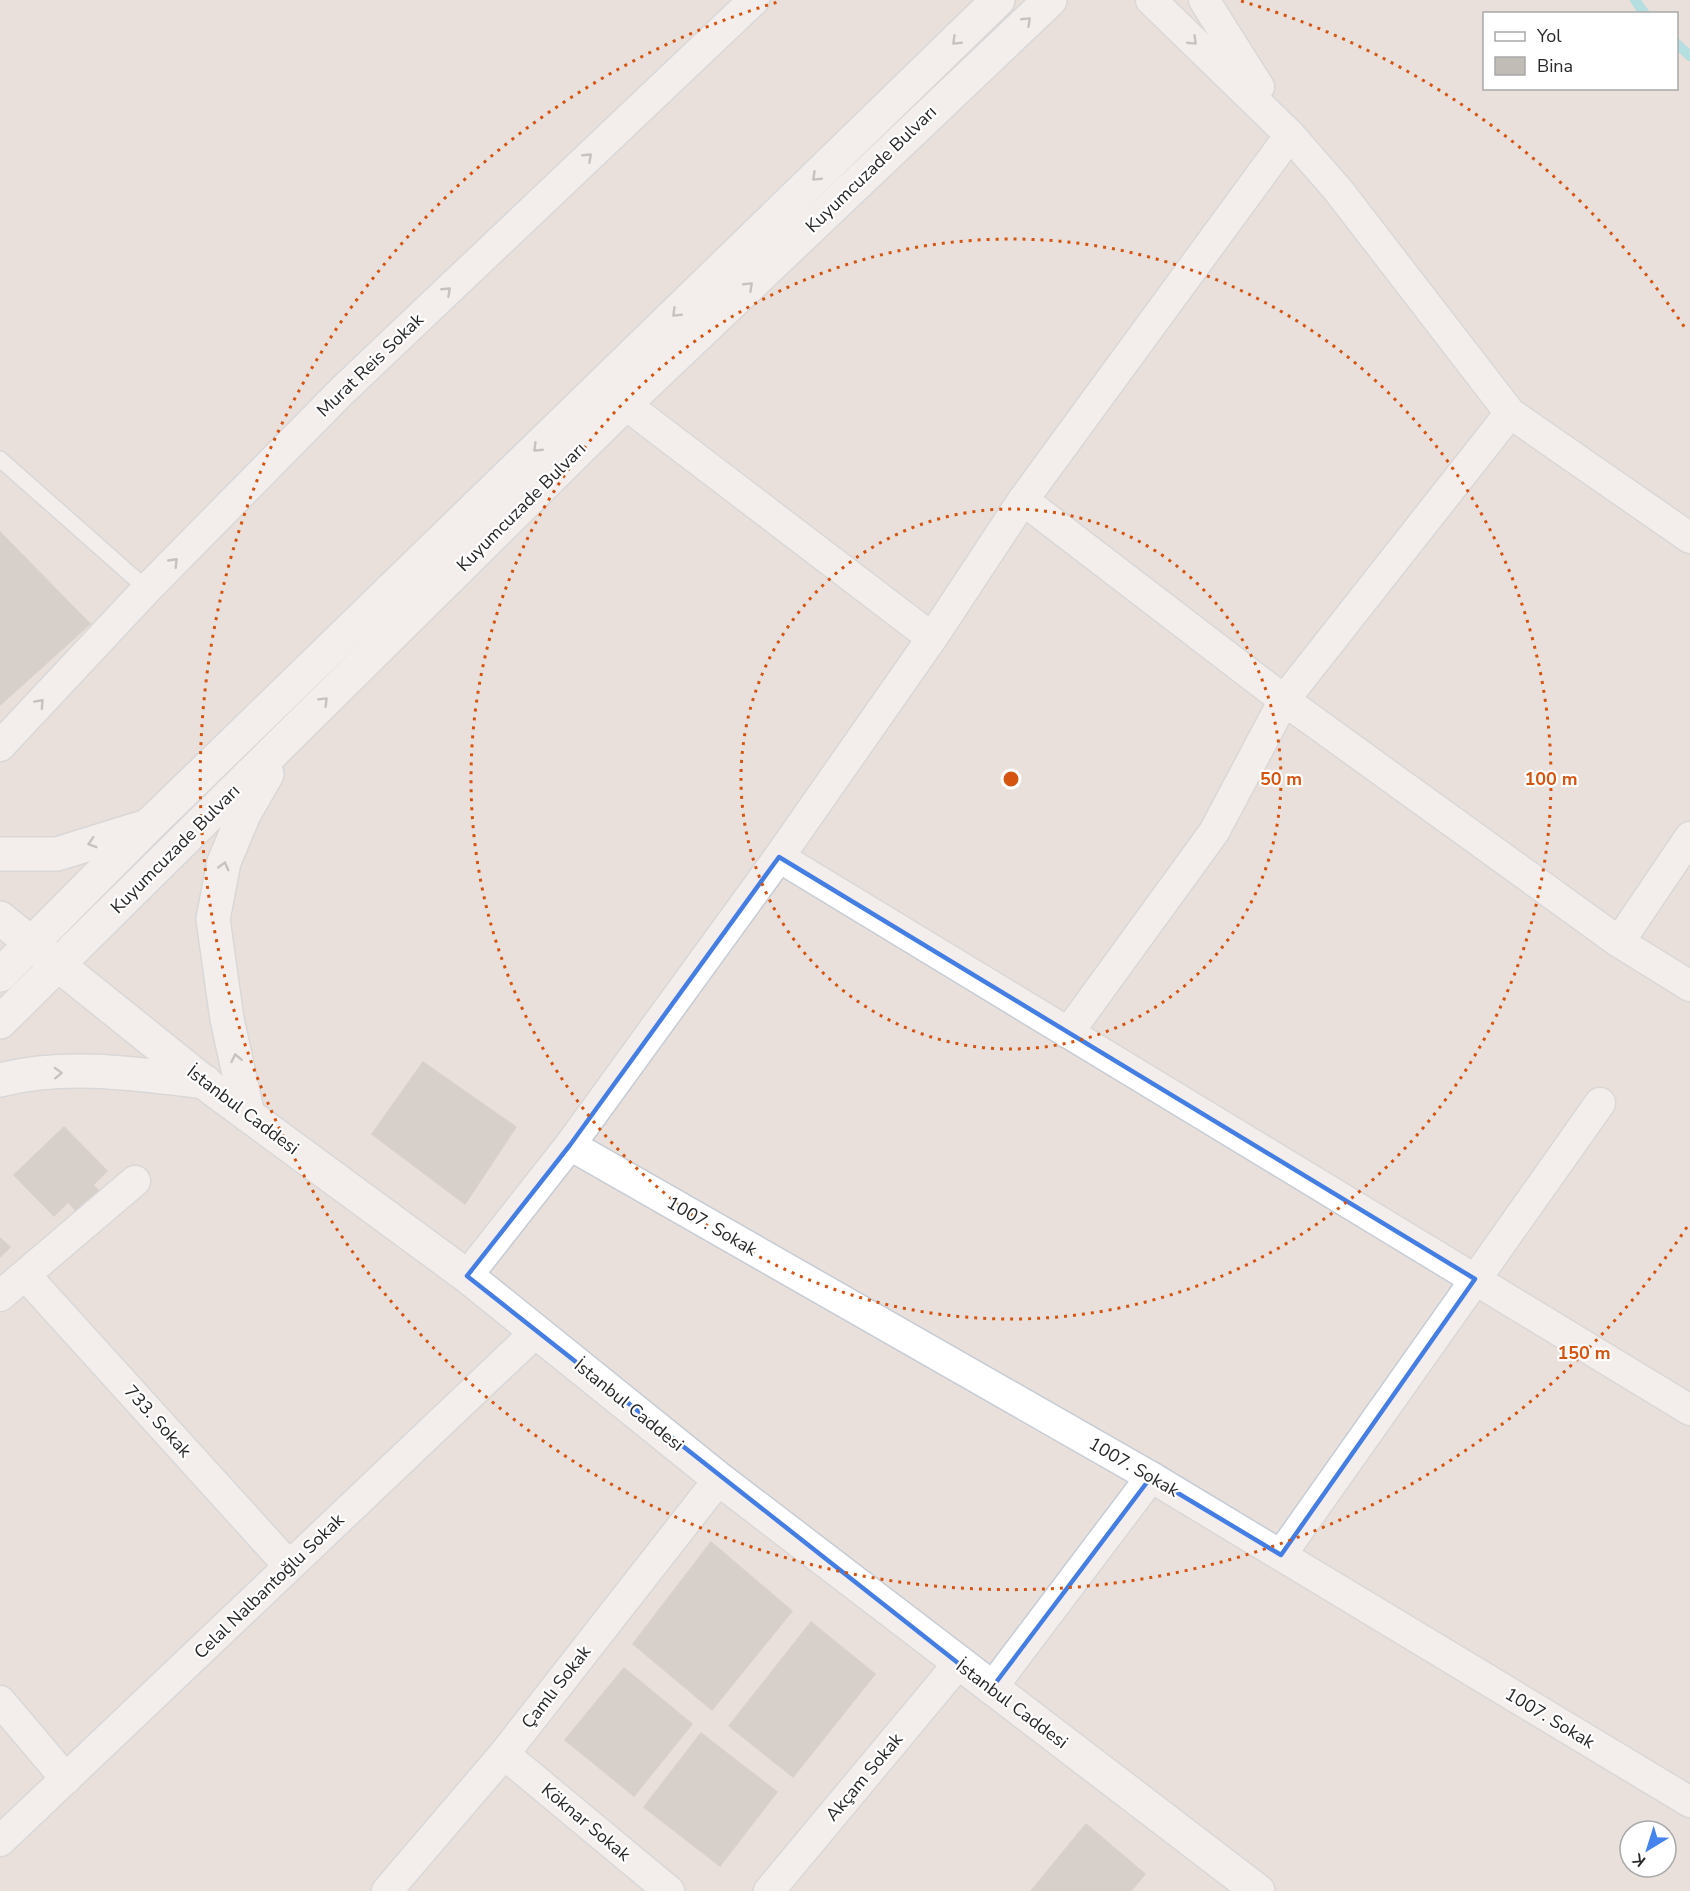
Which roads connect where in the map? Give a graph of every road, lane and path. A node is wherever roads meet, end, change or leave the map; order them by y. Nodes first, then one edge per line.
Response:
1 (754, 0) edge
2 (998, 0) edge
3 (1050, 0) edge
4 (1150, 0) edge
5 (1204, 0) edge
6 (1290, 135) junction
7 (625, 404) junction
8 (1510, 413) junction
9 (0, 459) edge
10 (1023, 500) junction
11 (1690, 538) edge
12 (147, 589) junction
13 (932, 638) junction
14 (1284, 700) junction
15 (287, 738) junction
16 (0, 746) edge
17 (148, 826) junction
18 (1690, 837) edge
19 (0, 854) edge
20 (779, 857) junction
21 (0, 918) edge
22 (1619, 942) junction
23 (32, 943) junction
24 (59, 964) junction
25 (0, 975) edge
26 (1690, 986) edge
27 (0, 1022) edge
28 (1068, 1033) junction
29 (0, 1080) edge
30 (205, 1082) junction
31 (1600, 1102) dead end
32 (248, 1115) junction
33 (570, 1145) junction
34 (135, 1181) dead end
35 (26, 1275) junction
36 (466, 1276) junction
37 (1474, 1280) junction
38 (0, 1296) edge
39 (537, 1331) junction
40 (1690, 1410) edge
41 (1151, 1477) junction
42 (719, 1479) junction
43 (1281, 1555) junction
44 (289, 1566) junction
45 (958, 1664) junction
46 (991, 1689) junction
47 (0, 1701) edge
48 (504, 1754) junction
49 (66, 1779) junction
50 (1690, 1802) edge
51 (0, 1841) edge
52 (387, 1891) edge
53 (669, 1891) edge
54 (770, 1891) edge
55 (1258, 1891) edge

12 -> 1 street, Murat Reis Sokak
2 -> 17 main road, Kuyumcuzade Bulvarı
7 -> 3 main road, Kuyumcuzade Bulvarı
4 -> 6 street
5 - 6 street
6 - 8 street
6 - 10 street
7 - 13 street
15 -> 7 main road, Kuyumcuzade Bulvarı
8 - 11 street
8 - 14 street
9 - 12 lane
10 - 13 street
10 - 14 street
16 -> 12 street, Murat Reis Sokak
13 - 20 street
14 - 22 street
14 - 28 street
15 - 24 main road, Kuyumcuzade Bulvarı
32 -> 15 main road
17 -> 19 main road
17 - 23 main road, Kuyumcuzade Bulvarı
18 - 22 street
20 - 28 street
20 - 33 street
21 - 23 main road, İstanbul Caddesi
22 - 26 street
23 - 24 main road, İstanbul Caddesi
23 - 25 main road, Kuyumcuzade Bulvarı
24 - 27 main road, Kuyumcuzade Bulvarı
24 - 30 main road, İstanbul Caddesi
28 - 37 street
29 -> 30 main road
30 - 32 main road, İstanbul Caddesi
31 - 37 street
32 - 36 main road, İstanbul Caddesi
33 - 36 street
33 - 41 street, 1007. Sokak
34 - 35 street
35 - 38 street
35 - 44 street, 733. Sokak
36 - 39 main road, İstanbul Caddesi
37 - 40 street
37 - 43 street
39 - 42 main road, İstanbul Caddesi
39 - 44 street, Celal Nalbantoğlu Sokak
41 - 43 street, 1007. Sokak
41 - 46 street
42 - 45 main road, İstanbul Caddesi
42 - 48 street, Çamlı Sokak
43 - 50 street, 1007. Sokak
44 - 49 street, Celal Nalbantoğlu Sokak
45 - 46 main road, İstanbul Caddesi
45 - 54 street, Akçam Sokak
46 - 55 main road, İstanbul Caddesi
47 - 49 street
48 - 52 street, Çamlı Sokak
48 - 53 street, Köknar Sokak
49 - 51 street, Celal Nalbantoğlu Sokak

